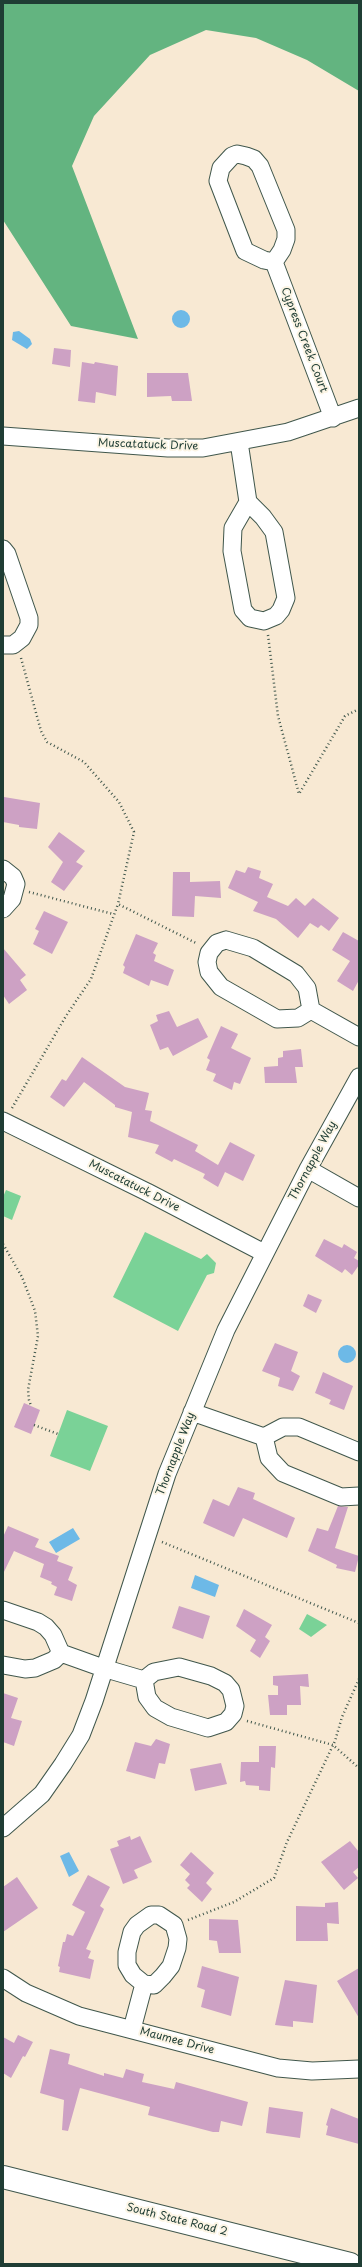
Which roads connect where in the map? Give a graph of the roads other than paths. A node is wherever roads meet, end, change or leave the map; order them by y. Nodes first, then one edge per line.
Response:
1 (274, 262) junction
2 (359, 408) edge
3 (333, 418) junction
4 (3, 436) edge
5 (239, 442) junction
6 (248, 502) junction
7 (3, 549) edge
8 (10, 644) edge
9 (3, 869) edge
10 (3, 909) edge
11 (311, 1010) junction
12 (359, 1037) edge
13 (359, 1077) edge
14 (3, 1121) edge
15 (308, 1169) junction
16 (359, 1198) edge
17 (264, 1253) junction
18 (192, 1412) junction
19 (264, 1437) junction
20 (359, 1452) edge
21 (359, 1496) edge
22 (3, 1610) edge
23 (61, 1652) junction
24 (3, 1665) edge
25 (103, 1668) junction
26 (144, 1680) junction
27 (3, 1828) edge
28 (3, 1978) edge
29 (144, 1984) junction
30 (132, 2029) junction
31 (359, 2069) edge
32 (3, 2177) edge
33 (350, 2264) edge

1 - 1 street
1 - 3 street, Cypress Creek Court
2 - 3 street, Muscatatuck Drive
3 - 5 street, Muscatatuck Drive
4 - 5 street, Muscatatuck Drive
5 - 6 street
6 - 6 street
7 - 8 street
9 - 10 street
11 - 11 street
11 - 12 street
13 - 15 street, Thornapple Way
14 - 17 street, Muscatatuck Drive
15 - 16 street
15 - 17 street, Thornapple Way
17 - 18 street, Thornapple Way
18 - 19 street
18 - 25 street, Thornapple Way
19 - 20 street
19 - 21 street
22 - 23 street
23 - 24 street
23 - 25 street
25 - 26 street
25 - 27 street, Thornapple Way
26 - 26 street
28 - 30 street, Maumee Drive
29 - 29 street
29 - 30 street
30 - 31 street, Maumee Drive
32 - 33 main road, South State Road 2

